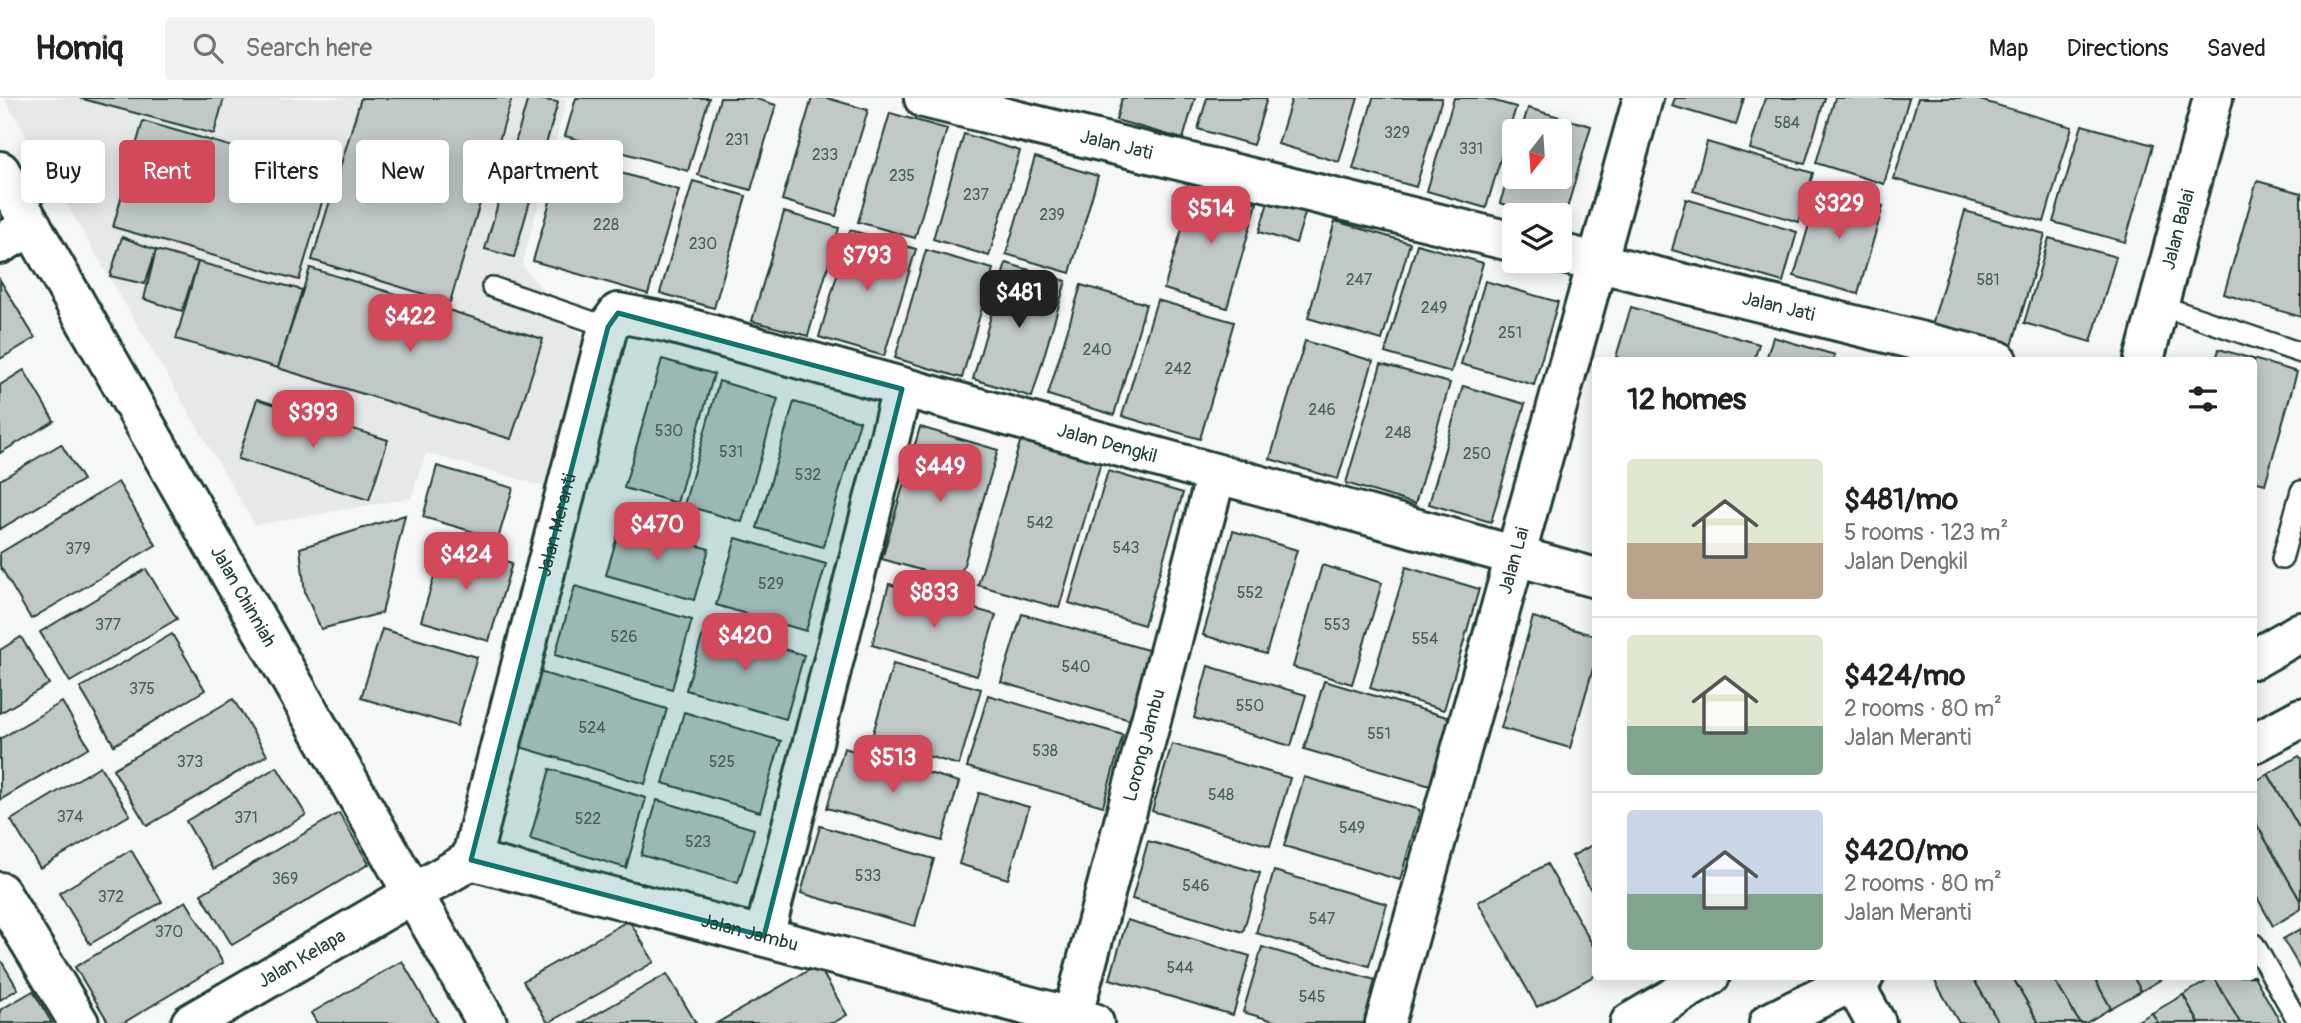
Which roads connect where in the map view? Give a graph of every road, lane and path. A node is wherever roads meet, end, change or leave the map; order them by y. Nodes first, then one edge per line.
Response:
1 (924, 98) edge
2 (1643, 98) edge
3 (2213, 98) edge
4 (0, 171) edge
5 (16, 235) edge
6 (1502, 239) edge
7 (1572, 256) edge
8 (1597, 262) junction
9 (492, 287) dead end
10 (2159, 305) junction
11 (613, 320) junction
12 (2301, 353) edge
13 (1985, 357) edge
14 (2145, 357) edge
15 (902, 388) junction
16 (1216, 475) junction
17 (2301, 491) edge
18 (1515, 556) junction
19 (2283, 559) dead end
20 (1592, 577) edge
21 (2301, 632) edge
22 (2257, 657) edge
23 (2301, 718) edge
24 (2257, 741) edge
25 (471, 860) junction
26 (0, 892) edge
27 (413, 894) junction
28 (764, 936) junction
29 (2257, 949) edge
30 (1703, 980) edge
31 (1859, 980) edge
32 (1083, 1020) edge
33 (79, 1023) edge
34 (191, 1023) edge
35 (487, 1023) edge
36 (1385, 1023) edge
37 (1630, 1023) edge
38 (1769, 1023) edge
39 (1876, 1023) edge
40 (2299, 1023) edge

1 - 6 street, Jalan Jati
2 - 8 street, Jalan Lai
3 - 10 street, Jalan Balai
4 - 5 street, Jalan Chinniah
5 - 27 street, Jalan Chinniah
7 - 8 street, Jalan Jati
8 - 13 street, Jalan Jati
8 - 18 street, Jalan Lai
9 - 11 lane
10 - 12 lane
10 - 14 street, Jalan Balai
11 - 15 street, Jalan Dengkil
11 - 25 street, Jalan Meranti
15 - 16 street, Jalan Dengkil
15 - 28 street
16 - 18 street, Jalan Dengkil
16 - 32 street, Lorong Jambu
17 - 19 lane
18 - 20 street, Jalan Dengkil
18 - 36 street, Jalan Lai
21 - 22 street
23 - 24 street
25 - 27 street
25 - 28 street, Jalan Jambu
26 - 33 street
27 - 34 street, Jalan Kelapa
27 - 35 street, Jalan Chinniah
28 - 32 street, Jalan Jambu
29 - 40 lane
30 - 37 street
31 - 38 street
31 - 39 street

